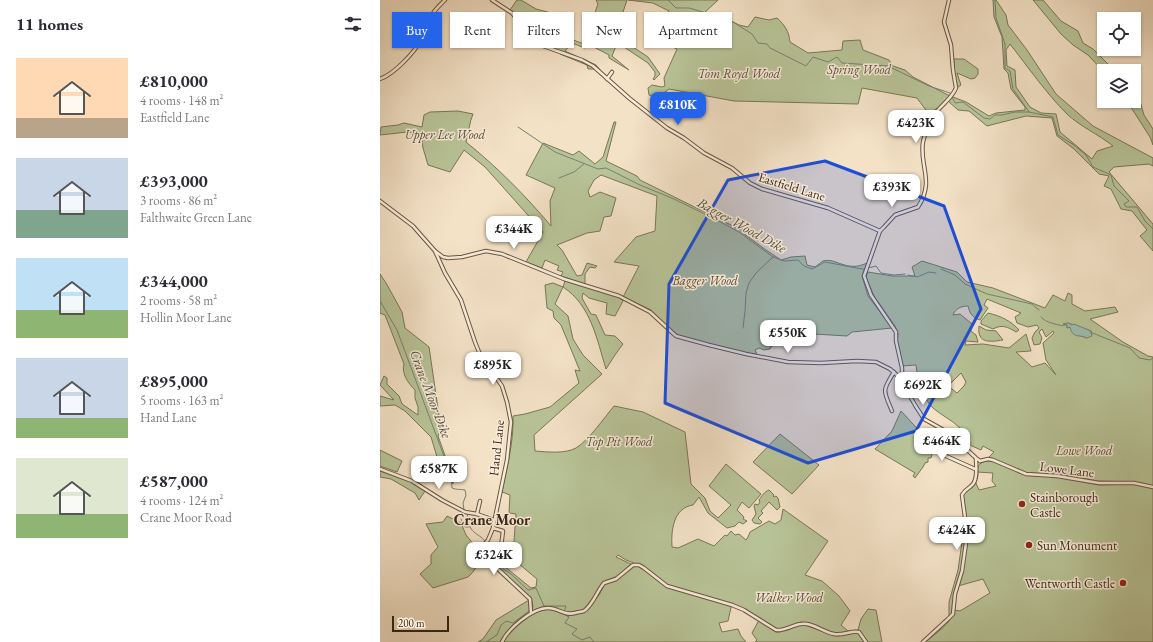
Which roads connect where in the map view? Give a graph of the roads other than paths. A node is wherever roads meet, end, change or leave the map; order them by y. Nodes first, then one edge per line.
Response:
1 (445, 0) edge
2 (492, 0) edge
3 (949, 0) edge
4 (612, 72) dead end
5 (380, 78) edge
6 (607, 79) junction
7 (380, 201) edge
8 (880, 231) junction
9 (435, 251) junction
10 (445, 258) junction
11 (441, 264) junction
12 (894, 372) junction
13 (902, 380) junction
14 (892, 411) dead end
15 (954, 438) junction
16 (976, 458) junction
17 (980, 461) junction
18 (976, 467) junction
19 (380, 469) edge
20 (1153, 487) edge
21 (480, 501) dead end
22 (477, 514) junction
23 (494, 520) junction
24 (493, 528) junction
25 (501, 547) dead end
26 (531, 612) junction
27 (502, 642) edge
28 (866, 642) edge
29 (923, 642) edge

1 - 5 street
2 - 6 street, Eastfield Lane
3 - 8 street
4 - 6 street
6 - 8 street, Eastfield Lane
7 - 9 street
8 - 13 street
9 - 10 street
9 - 11 street, Hand Lane
10 - 11 street
10 - 12 street
11 - 23 street, Hand Lane
12 - 13 street
12 - 14 street
13 - 15 street
15 - 16 street
15 - 18 street
16 - 17 street
16 - 18 street
17 - 18 street
17 - 20 street, Lowe Lane
18 - 29 street
19 - 22 street
21 - 22 street
22 - 23 street
23 - 24 street, Hand Lane
24 - 25 street
24 - 26 street, Hand Lane
26 - 27 street
26 - 28 street

